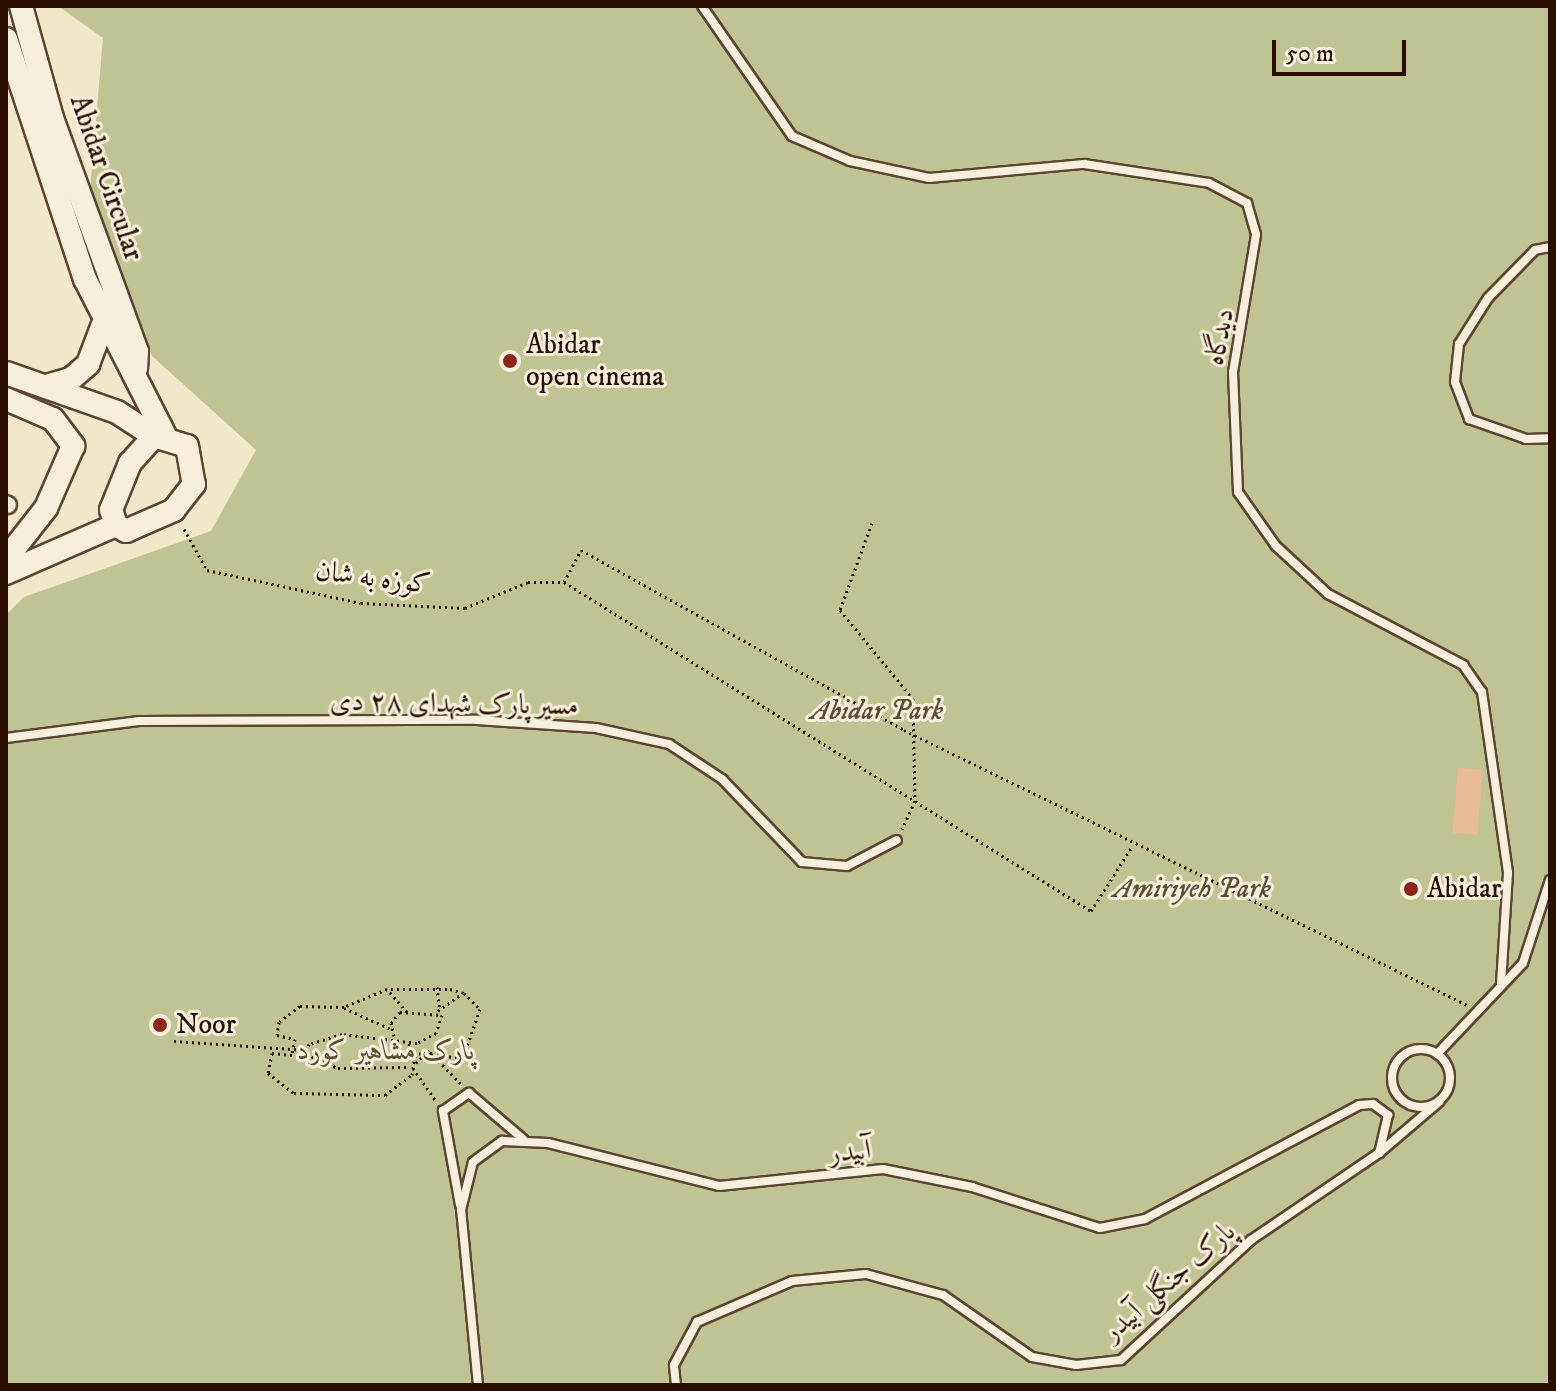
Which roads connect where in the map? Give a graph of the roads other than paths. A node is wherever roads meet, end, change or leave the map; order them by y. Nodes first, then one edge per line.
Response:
1 (21, 6) edge
2 (702, 6) edge
3 (6, 39) edge
4 (1550, 247) edge
5 (105, 319) junction
6 (136, 368) junction
7 (6, 373) edge
8 (46, 386) junction
9 (6, 399) edge
10 (160, 436) junction
11 (1550, 438) edge
12 (116, 525) junction
13 (6, 559) edge
14 (6, 573) edge
15 (6, 738) edge
16 (897, 840) road end
17 (1550, 880) edge
18 (1501, 985) junction
19 (1437, 1054) junction
20 (1439, 1102) junction
21 (523, 1139) junction
22 (1379, 1153) junction
23 (461, 1210) junction
24 (478, 1385) edge
25 (676, 1385) edge

1 - 6 main road, Abidar Circular
2 - 18 lane, دیدگاه
3 - 5 main road, Abidar Circular
4 - 11 lane
5 - 6 main road, Abidar Circular
5 - 8 main road
6 - 10 main road, Abidar Circular
7 - 8 main road
8 - 10 main road
9 - 13 main road
10 - 12 main road
10 - 12 main road
12 - 14 main road
15 - 16 lane, مسیر پارک شهدای ۲۸ دی
17 - 18 lane
18 - 19 lane
19 - 20 lane
19 - 20 lane
20 - 22 lane, پارک جنگلی آبیدر
21 - 22 lane, آبیدر
21 - 23 lane
21 - 23 lane
22 - 25 lane, پارک جنگلی آبیدر
23 - 24 lane

